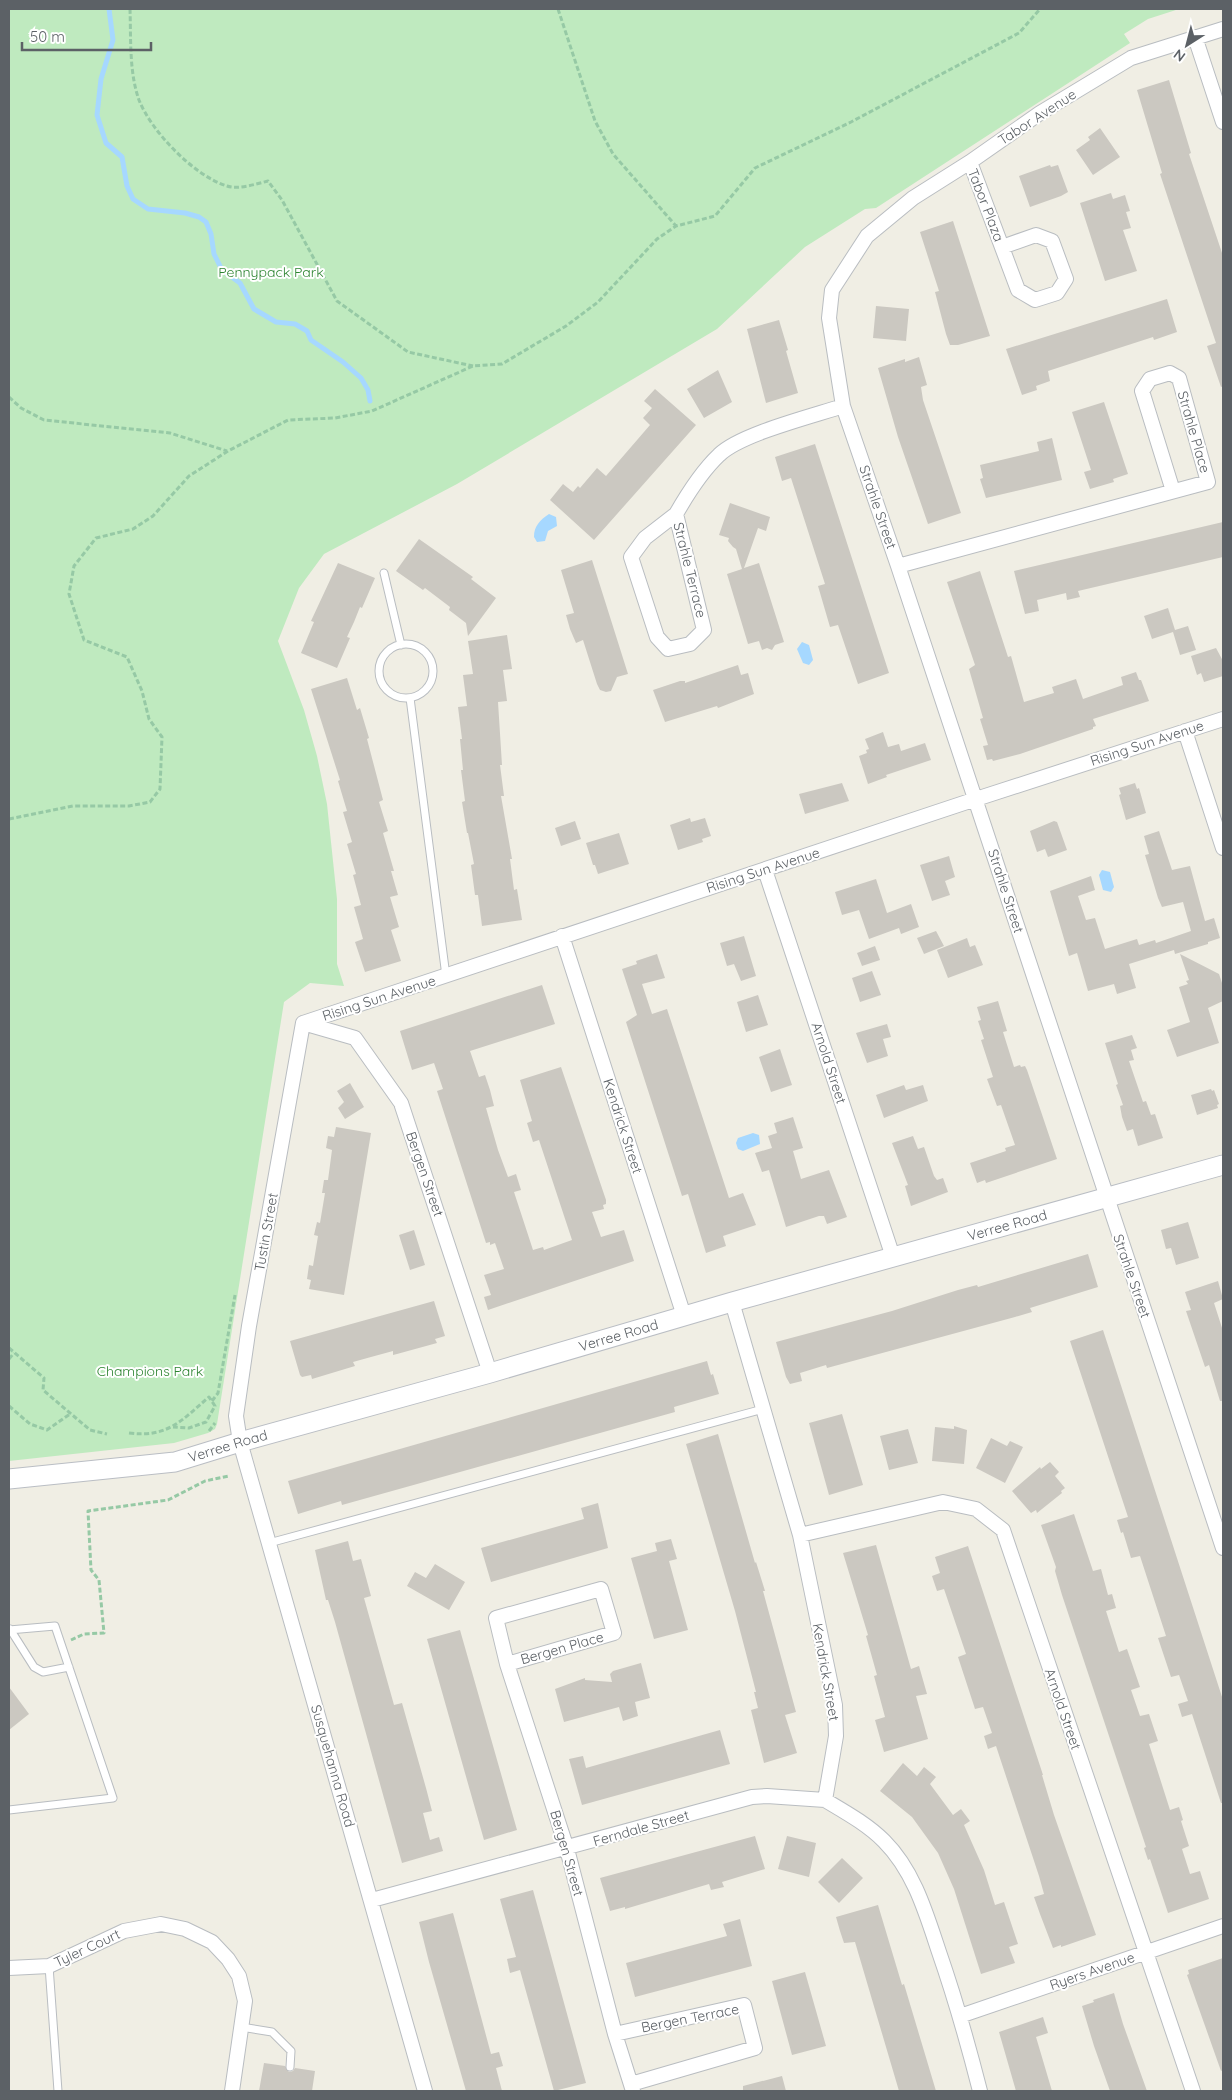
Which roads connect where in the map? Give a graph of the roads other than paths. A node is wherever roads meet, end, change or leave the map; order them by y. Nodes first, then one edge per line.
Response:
1 (1223, 29) edge
2 (1195, 37) junction
3 (1223, 122) edge
4 (970, 162) junction
5 (867, 236) joint
6 (1002, 247) junction
7 (844, 406) junction
8 (1173, 491) junction
9 (676, 514) junction
10 (898, 566) junction
11 (384, 573) dead end
12 (401, 645) junction
13 (410, 698) junction
14 (1223, 719) edge
15 (1185, 731) junction
16 (976, 799) junction
17 (1223, 848) edge
18 (765, 870) junction
19 (562, 936) junction
20 (446, 976) junction
21 (303, 1023) junction
22 (1223, 1165) edge
23 (1106, 1197) junction
24 (893, 1257) junction
25 (732, 1302) junction
26 (684, 1316) junction
27 (490, 1373) junction
28 (763, 1409) junction
29 (240, 1442) junction
30 (9, 1479) edge
31 (800, 1535) junction
32 (269, 1543) junction
33 (1223, 1548) edge
34 (498, 1618) joint
35 (9, 1630) edge
36 (507, 1664) junction
37 (69, 1667) junction
38 (825, 1800) junction
39 (9, 1810) edge
40 (567, 1849) junction
41 (372, 1900) junction
42 (1223, 1926) edge
43 (1146, 1952) junction
44 (49, 1966) junction
45 (9, 1968) edge
46 (960, 2016) junction
47 (241, 2027) junction
48 (615, 2034) junction
49 (290, 2067) dead end
50 (632, 2088) edge
51 (58, 2091) edge
52 (232, 2091) edge
53 (425, 2091) edge
54 (980, 2091) edge
55 (1193, 2091) edge

1 - 2 street, Tabor Avenue
2 - 3 street
2 - 4 street, Tabor Avenue
4 - 5 street, Tabor Avenue
4 - 6 street, Tabor Plaza
5 - 7 street, Strahle Street
6 - 6 street, Tabor Plaza
7 - 9 street, Strahle Terrace
7 - 10 street, Strahle Street
8 - 8 street, Strahle Place
8 - 10 street, Strahle Place
9 - 9 street, Strahle Terrace
10 - 16 street, Strahle Street
11 - 12 lane
12 - 13 lane
12 - 13 lane
13 - 20 lane
14 - 15 street, Rising Sun Avenue
15 - 16 street, Rising Sun Avenue
15 - 17 street
16 - 18 street, Rising Sun Avenue
16 - 23 street, Strahle Street
18 - 19 street, Rising Sun Avenue
18 - 24 street, Arnold Street
19 - 20 street, Rising Sun Avenue
19 - 26 street, Kendrick Street
20 - 21 street, Rising Sun Avenue
21 - 27 street, Bergen Street
21 - 29 street, Tustin Street
22 - 23 main road, Verree Road
23 - 24 main road, Verree Road
23 - 33 street, Strahle Street
24 - 25 main road, Verree Road
25 - 26 main road, Verree Road
25 - 28 street, Kendrick Street
26 - 27 main road, Verree Road
27 - 29 main road, Verree Road
28 - 31 street, Kendrick Street
28 - 32 lane
29 - 30 main road, Verree Road
29 - 32 street, Susquehanna Road
31 - 38 street, Kendrick Street
31 - 43 street, Arnold Street
32 - 41 street, Susquehanna Road
34 - 36 street, Bergen Street
34 - 36 street, Bergen Place
35 - 37 lane
35 - 37 lane
36 - 40 street, Bergen Street
37 - 39 lane
38 - 40 street, Ferndale Street
38 - 46 street
40 - 41 street, Ferndale Street
40 - 48 street, Bergen Street
41 - 53 street, Susquehanna Road
42 - 43 street, Ryers Avenue
43 - 46 street, Ryers Avenue
43 - 55 street, Arnold Street
44 - 45 street, Tyler Court
44 - 47 street, Tyler Court
44 - 51 lane
46 - 54 street
47 - 49 lane
47 - 52 street, Tyler Court
48 - 50 street, Bergen Street
48 - 50 street, Bergen Terrace

